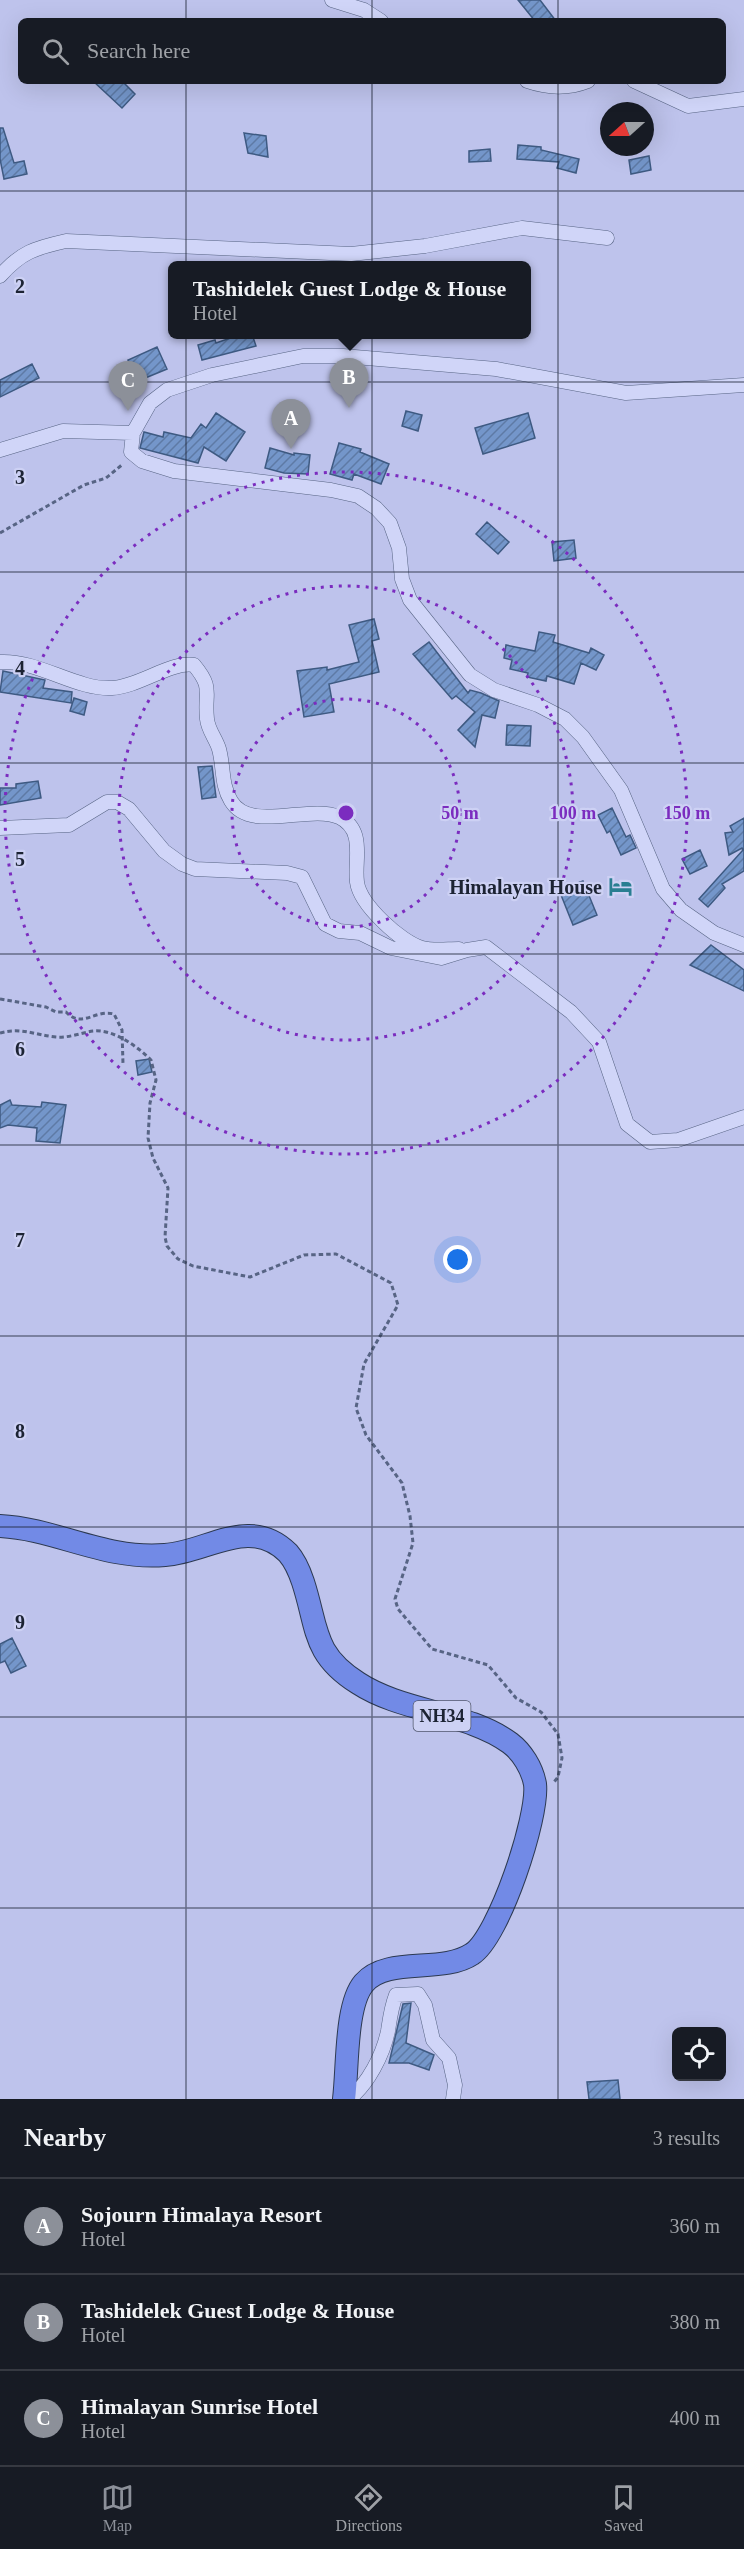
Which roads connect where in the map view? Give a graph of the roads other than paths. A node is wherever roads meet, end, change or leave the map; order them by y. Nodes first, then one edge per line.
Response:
1 (332, 0) edge
2 (376, 18) edge
3 (536, 84) edge
4 (580, 84) edge
5 (640, 84) edge
6 (744, 99) edge
7 (607, 238) dead end
8 (0, 276) edge
9 (744, 385) edge
10 (133, 433) junction
11 (0, 450) edge
12 (0, 662) edge
13 (0, 828) edge
14 (744, 945) edge
15 (467, 950) junction
16 (744, 1117) edge
17 (0, 1526) edge
18 (346, 2099) edge
19 (453, 2099) edge

1 - 2 street
3 - 4 street
5 - 6 street
7 - 8 street
9 - 10 street
10 - 11 street
10 - 14 street
12 - 15 street
13 - 15 street
15 - 16 street
17 - 18 highway, NH34
18 - 19 street

